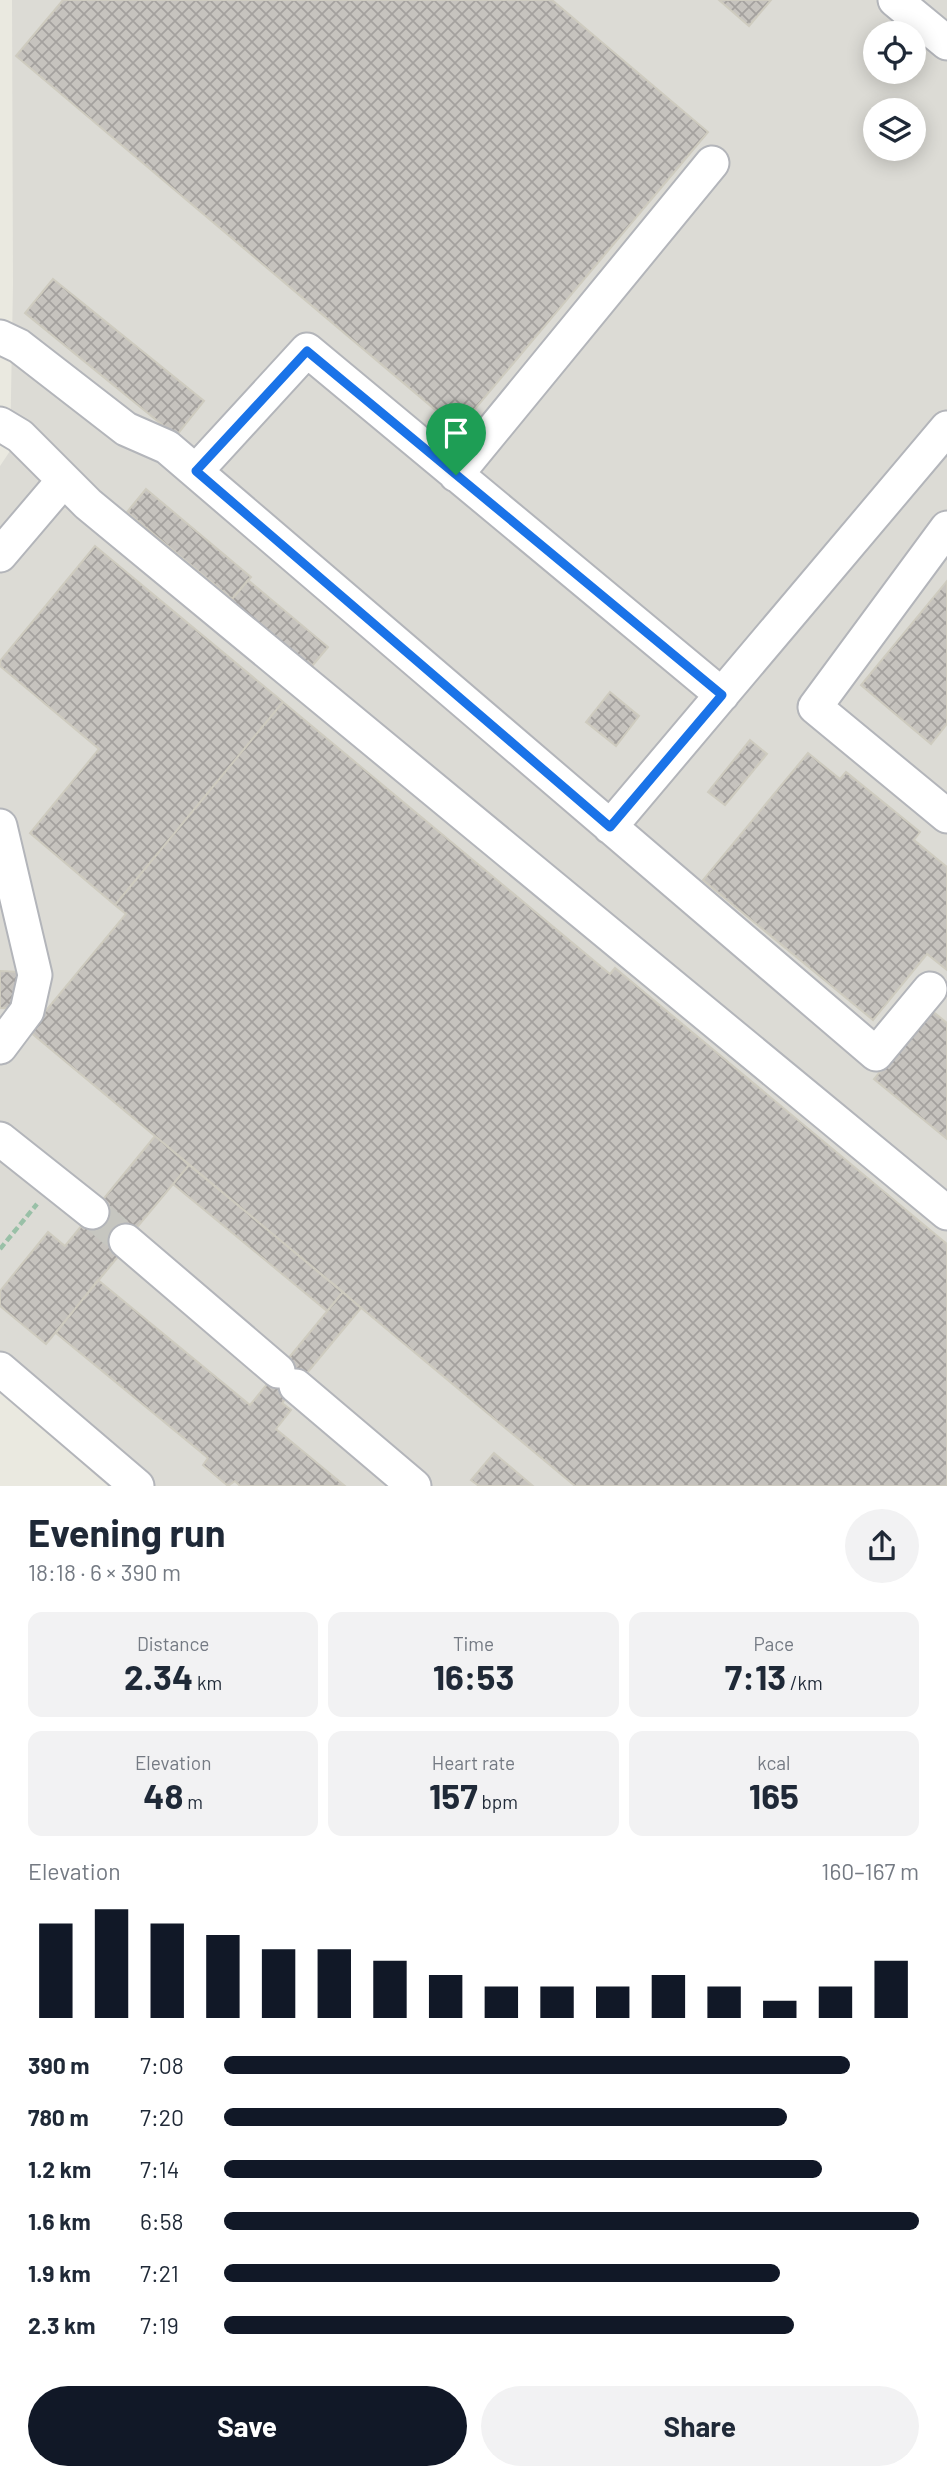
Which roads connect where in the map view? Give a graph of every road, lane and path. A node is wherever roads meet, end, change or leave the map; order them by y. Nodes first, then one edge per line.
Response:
1 (895, 0) edge
2 (947, 43) edge
3 (712, 163) dead end
4 (0, 337) edge
5 (0, 424) edge
6 (947, 428) edge
7 (196, 471) junction
8 (456, 475) junction
9 (63, 481) junction
10 (947, 528) edge
11 (0, 555) edge
12 (722, 695) junction
13 (947, 816) edge
14 (0, 826) edge
15 (610, 827) junction
16 (930, 989) dead end
17 (0, 1047) edge
18 (0, 1139) edge
19 (55, 1181) junction
20 (92, 1212) tunnel mouth
21 (947, 1213) edge
22 (126, 1241) tunnel mouth
23 (0, 1249) edge
24 (0, 1369) edge
25 (137, 1486) edge
26 (414, 1486) edge

1 - 2 lane
3 - 8 lane
4 - 7 lane
5 - 9 lane
6 - 12 lane
7 - 8 lane
7 - 15 lane
8 - 12 lane
9 - 11 lane
9 - 21 lane
10 - 13 lane
12 - 15 lane
14 - 17 lane
15 - 16 lane
18 - 19 lane
19 - 20 lane
19 - 23 path
22 - 26 lane
24 - 25 lane

